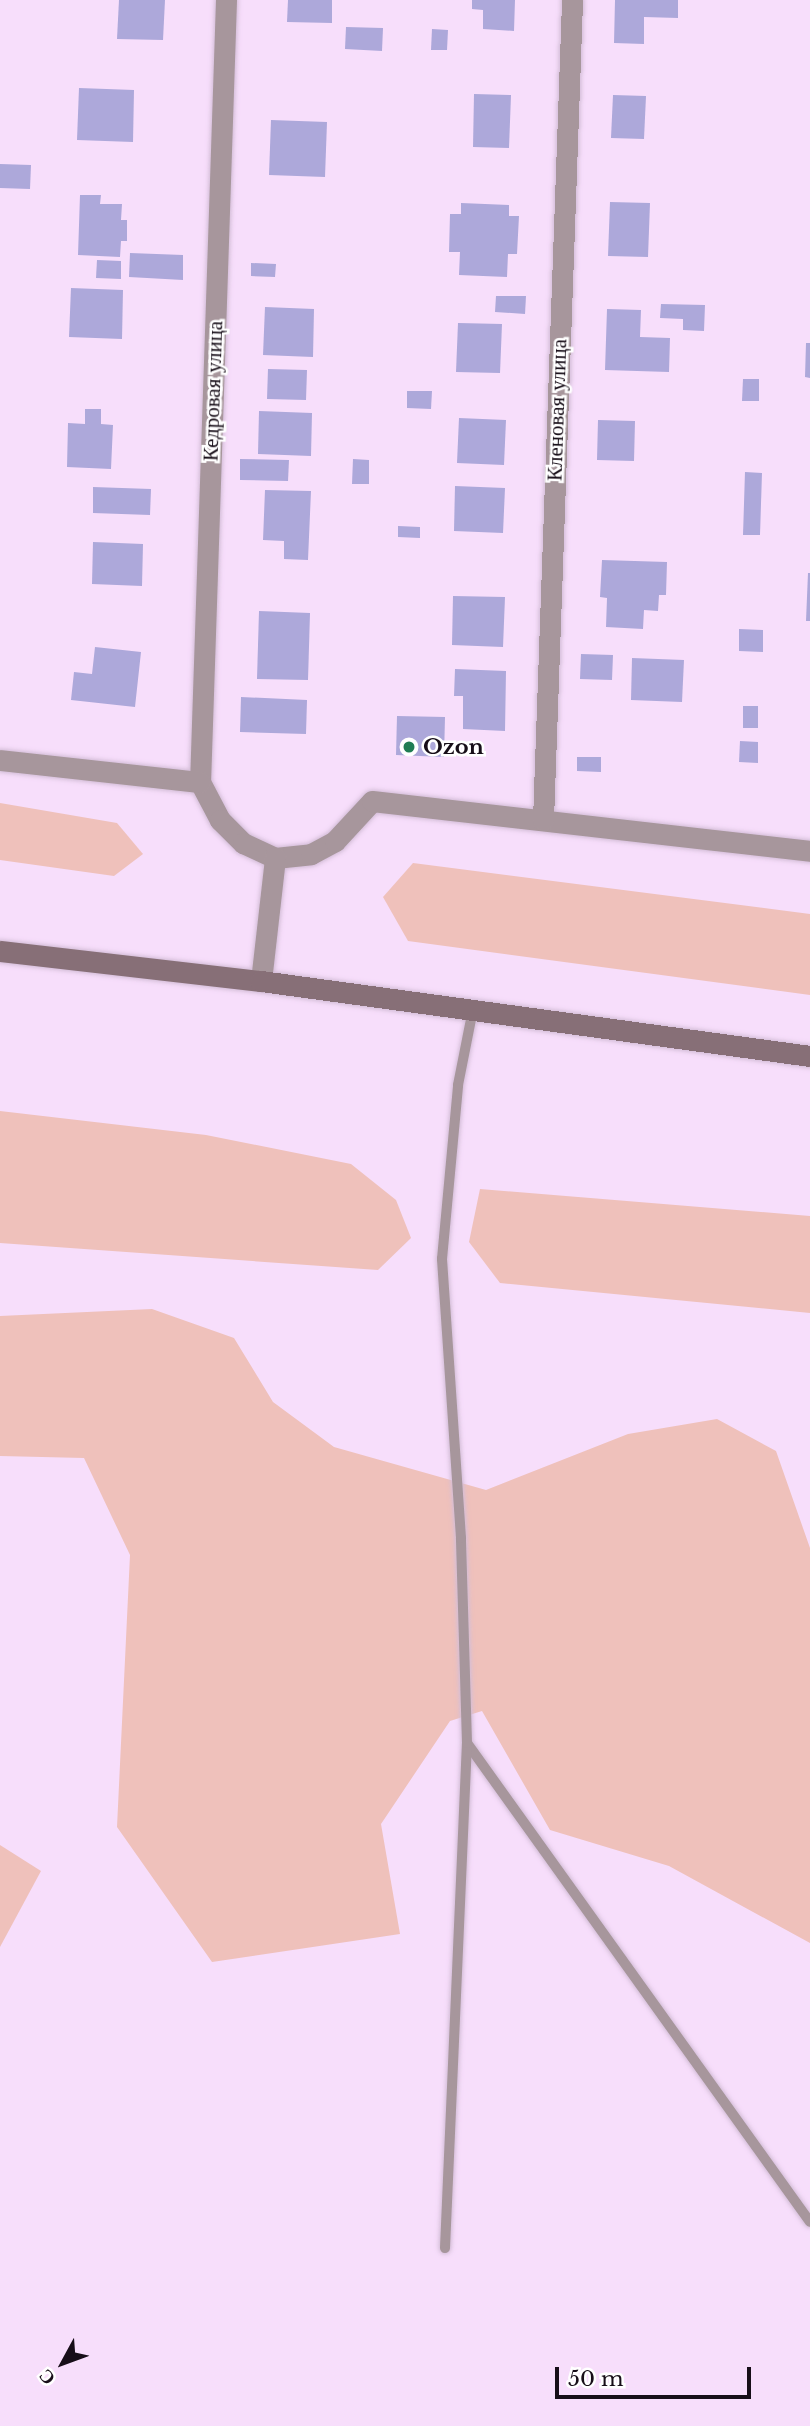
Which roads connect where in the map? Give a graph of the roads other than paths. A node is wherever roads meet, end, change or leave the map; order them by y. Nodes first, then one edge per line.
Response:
1 (226, 0) edge
2 (572, 0) edge
3 (0, 760) edge
4 (200, 782) junction
5 (543, 820) junction
6 (810, 851) edge
7 (275, 858) junction
8 (0, 951) edge
9 (261, 981) junction
10 (473, 1009) junction
11 (810, 1056) edge
12 (467, 1743) junction
13 (810, 2222) edge
14 (445, 2248) dead end

1 - 4 street, Кедровая улица
2 - 5 street, Кленовая улица
3 - 4 street
4 - 7 street
5 - 6 street
5 - 7 street
7 - 9 street
8 - 9 street
9 - 10 street
10 - 11 street
10 - 12 lane
12 - 13 lane
12 - 14 lane

